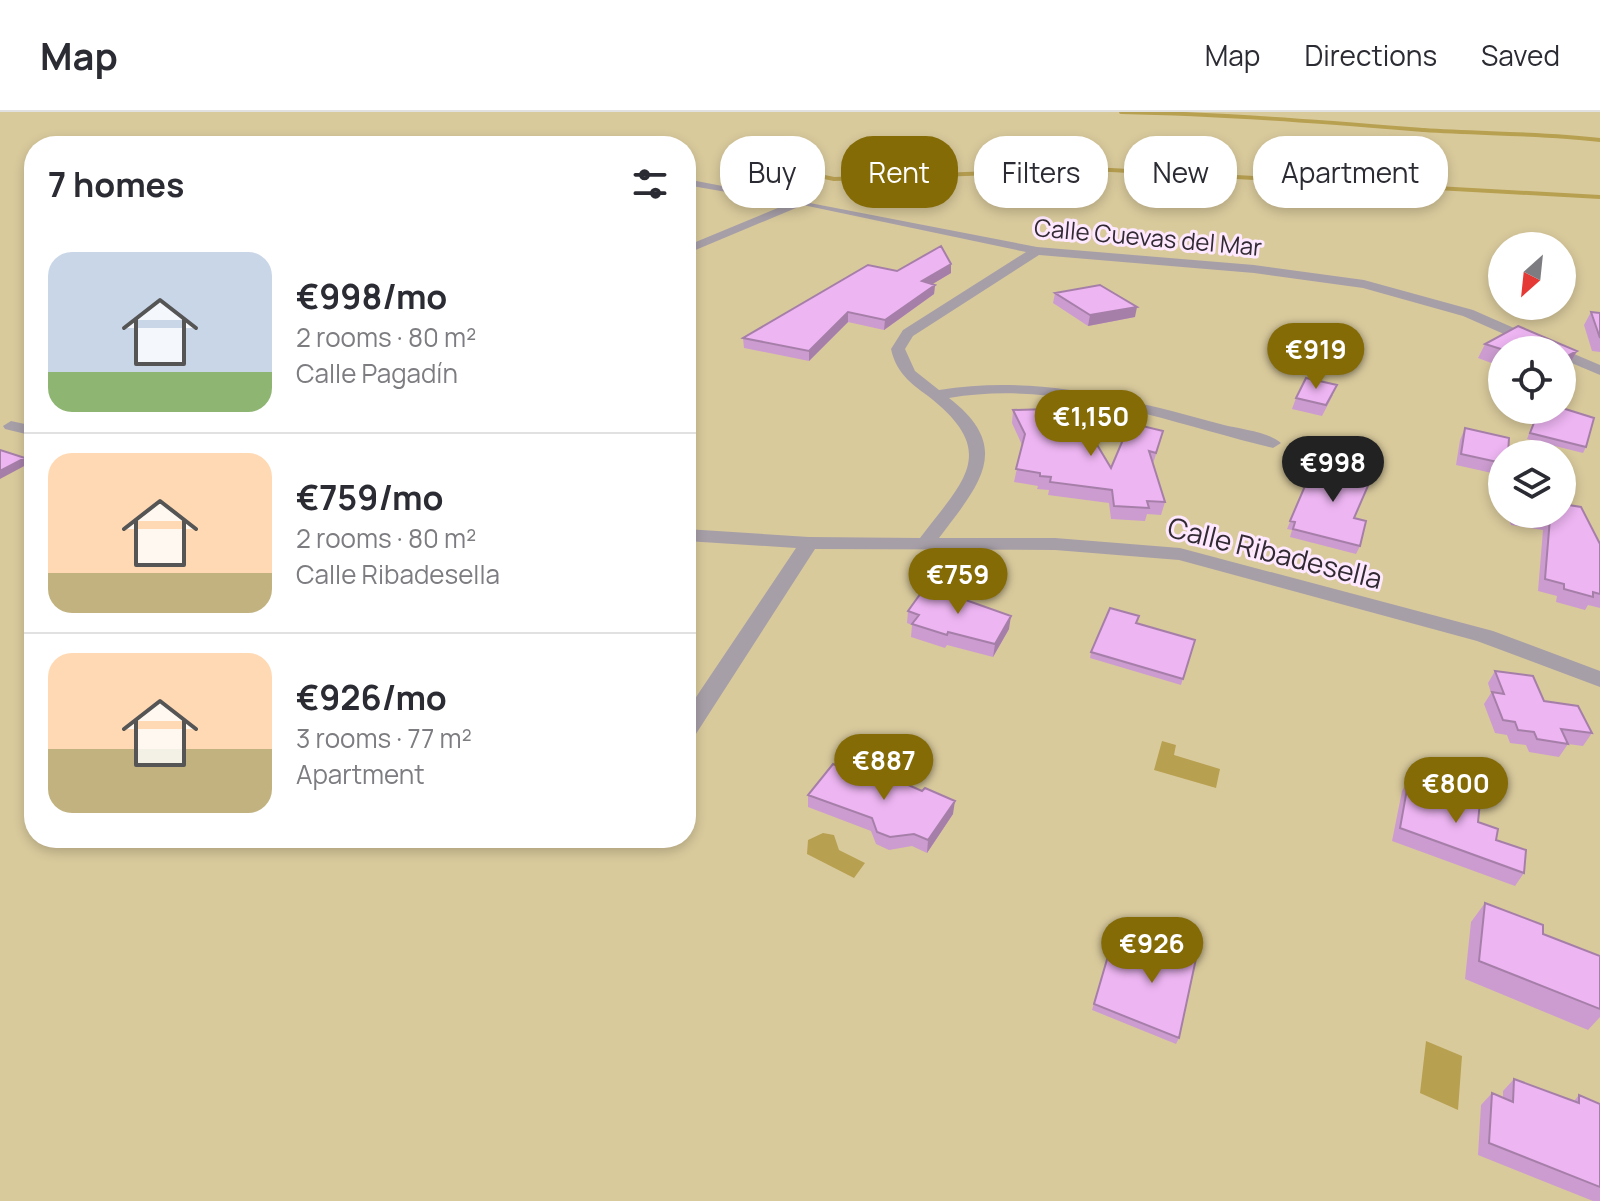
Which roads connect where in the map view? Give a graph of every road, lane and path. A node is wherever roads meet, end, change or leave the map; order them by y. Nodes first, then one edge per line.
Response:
1 (696, 184) edge
2 (720, 188) edge
3 (825, 207) edge
4 (788, 208) edge
5 (696, 246) edge
6 (1037, 251) junction
7 (1520, 336) edge
8 (1576, 360) edge
9 (1600, 371) edge
10 (936, 395) junction
11 (11, 426) dead end
12 (24, 429) edge
13 (1273, 443) dead end
14 (696, 536) edge
15 (927, 541) junction
16 (809, 543) junction
17 (1600, 679) edge
18 (696, 716) edge

1 - 2 street, Calle Cuevas del Mar
3 - 6 street, Calle Cuevas del Mar
4 - 5 street
6 - 7 street, Calle Cuevas del Mar
6 - 10 street
8 - 9 street
10 - 13 street
10 - 15 street
11 - 12 street
14 - 16 street, Calle Ribadesella
15 - 16 street, Calle Ribadesella
15 - 17 street, Calle Ribadesella
16 - 18 street

